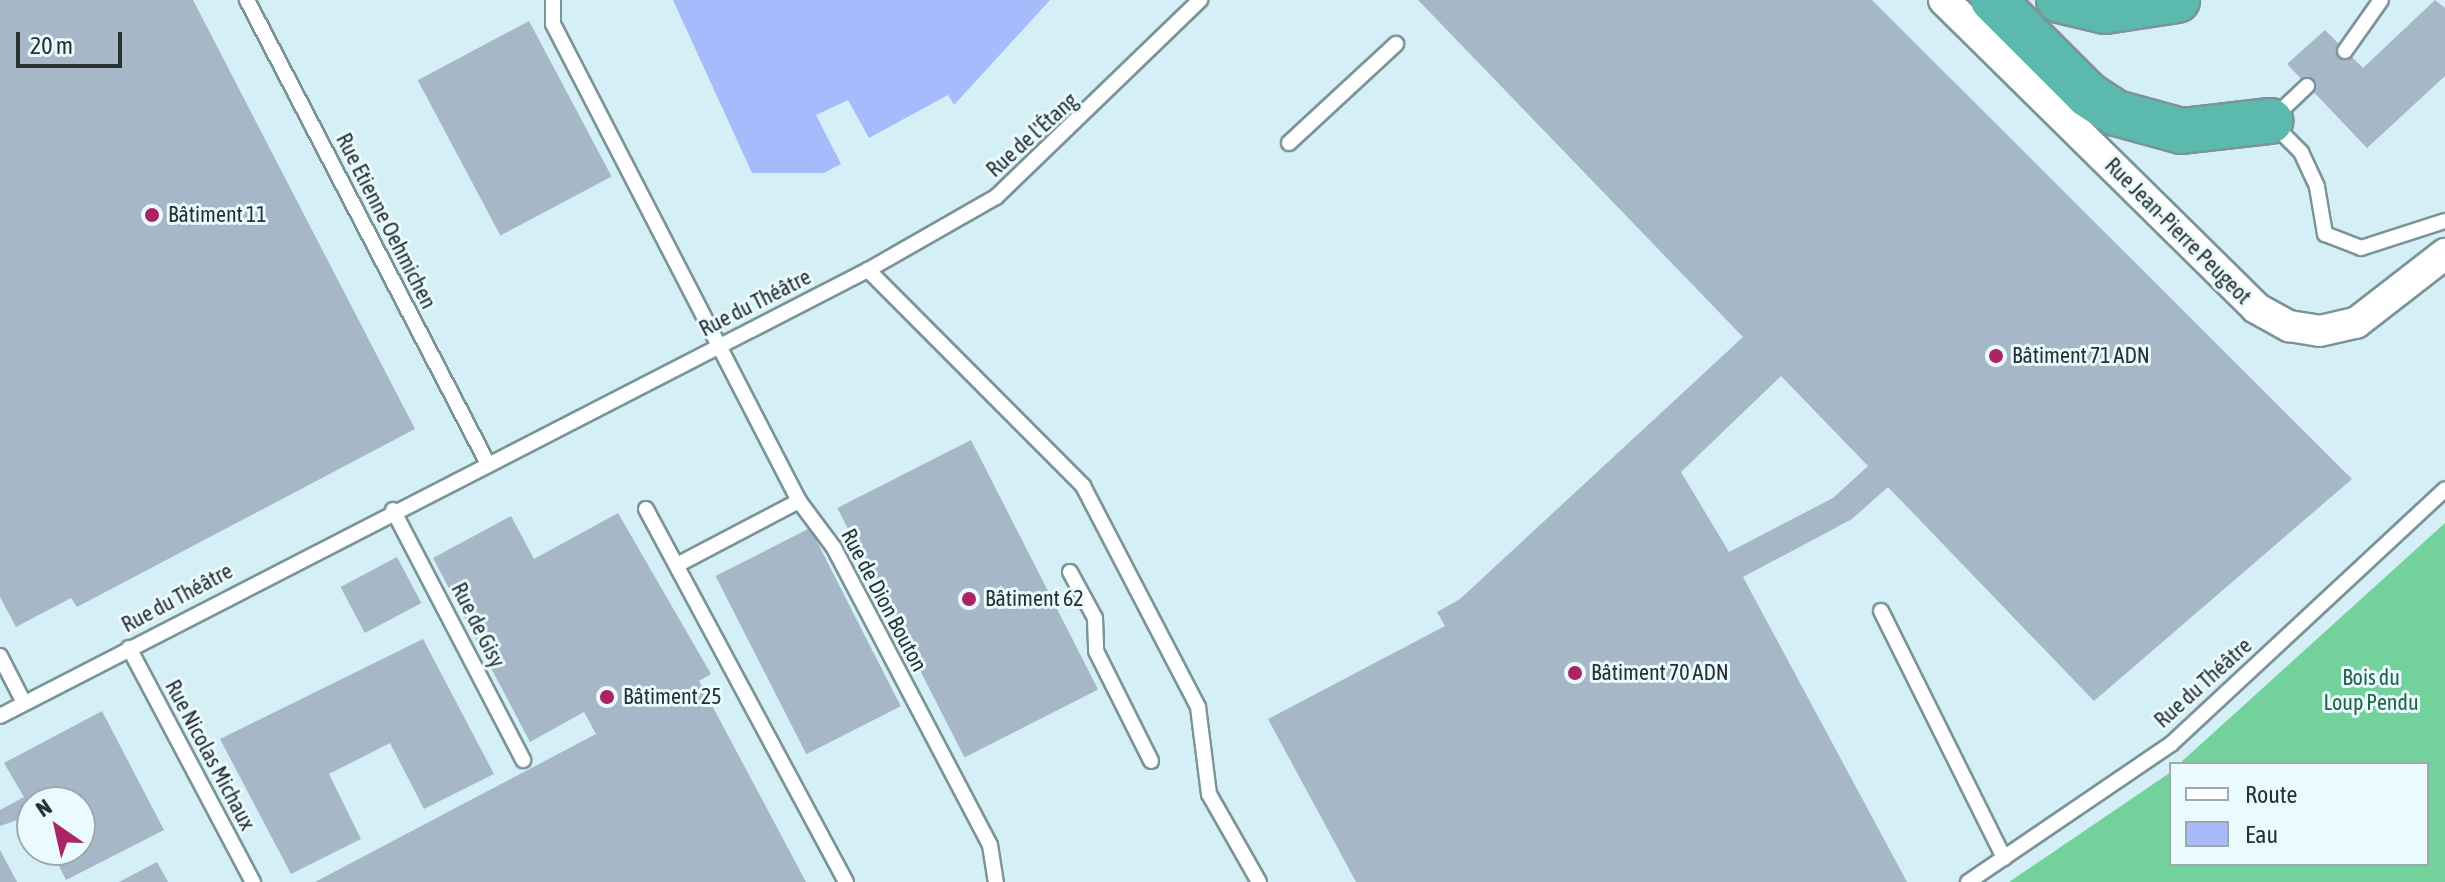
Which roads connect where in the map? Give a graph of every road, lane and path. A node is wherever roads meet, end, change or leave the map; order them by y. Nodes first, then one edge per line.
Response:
1 (247, 0) edge
2 (553, 0) edge
3 (1200, 0) edge
4 (1944, 0) edge
5 (1993, 0) edge
6 (2059, 0) edge
7 (2177, 0) edge
8 (2381, 0) edge
9 (1396, 44) dead end
10 (2345, 51) dead end
11 (2307, 86) dead end
12 (2270, 121) junction
13 (1289, 143) dead end
14 (2445, 221) edge
15 (2444, 253) edge
16 (868, 270) junction
17 (720, 345) junction
18 (487, 462) junction
19 (2445, 489) edge
20 (799, 501) junction
21 (646, 509) dead end
22 (393, 510) junction
23 (677, 565) junction
24 (1070, 572) dead end
25 (1881, 611) dead end
26 (129, 648) junction
27 (0, 656) edge
28 (24, 703) junction
29 (0, 716) edge
30 (523, 760) dead end
31 (1151, 761) dead end
32 (2004, 858) junction
33 (253, 882) edge
34 (846, 882) edge
35 (996, 882) edge
36 (1259, 882) edge
37 (1968, 882) edge

1 - 18 lane, Rue Etienne Oehmichen
2 - 17 lane, Rue de Dion Bouton
3 - 16 lane, Rue de l'Étang
4 - 15 street, Rue Jean-Pierre Peugeot
5 - 12 highway
6 - 7 highway
8 - 10 lane
9 - 13 lane
11 - 12 lane
12 - 14 lane
16 - 17 lane, Rue du Théâtre
16 - 36 lane
17 - 18 lane, Rue du Théâtre
17 - 20 lane, Rue de Dion Bouton
18 - 22 lane, Rue du Théâtre
19 - 32 lane, Rue du Théâtre
20 - 23 lane
20 - 35 lane, Rue de Dion Bouton
21 - 23 lane
22 - 26 lane, Rue du Théâtre
22 - 30 lane, Rue de Gisy
23 - 34 lane
24 - 31 lane
25 - 32 lane
26 - 28 lane, Rue du Théâtre
26 - 33 lane, Rue Nicolas Michaux
27 - 28 lane
28 - 29 lane, Rue du Théâtre
32 - 37 lane, Rue du Théâtre

